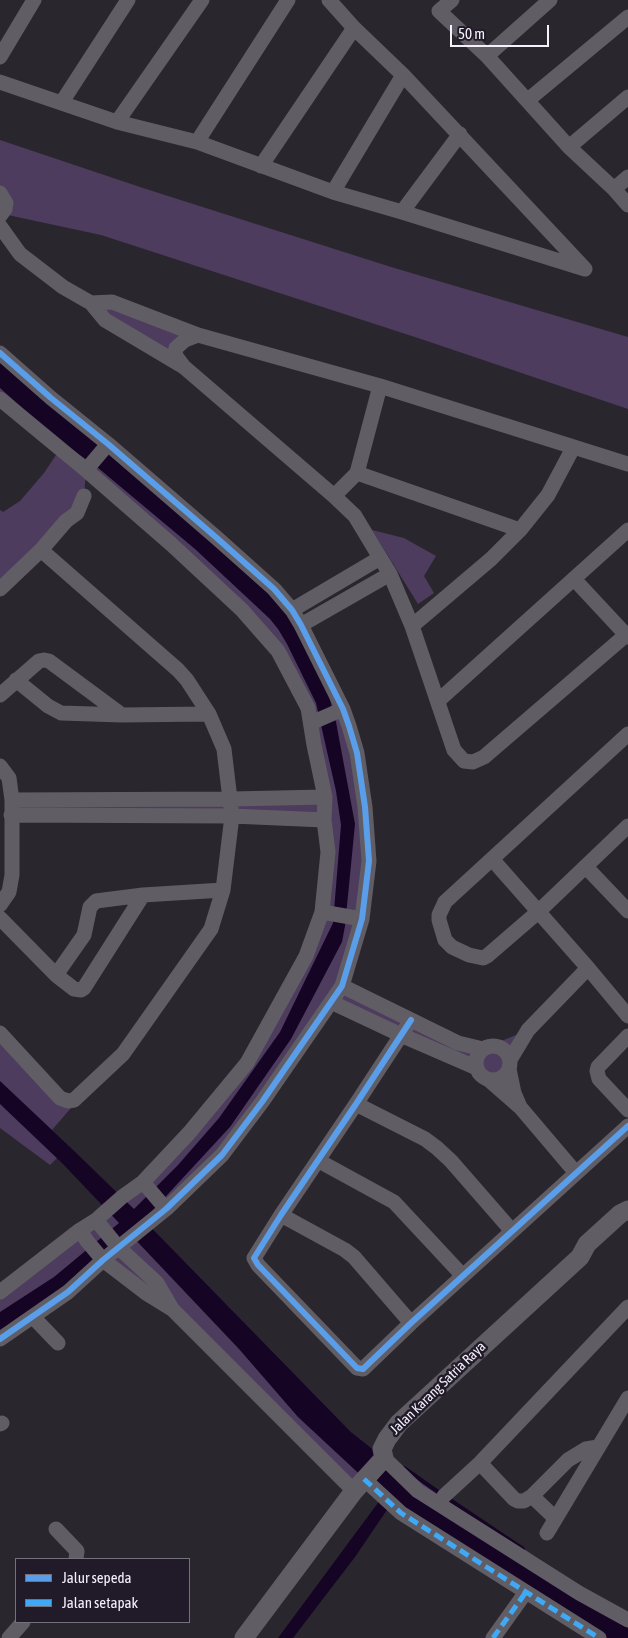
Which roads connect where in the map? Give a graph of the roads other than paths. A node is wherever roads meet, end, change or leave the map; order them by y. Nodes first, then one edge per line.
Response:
1 (34, 0) edge
2 (128, 0) edge
3 (202, 0) edge
4 (288, 0) edge
5 (329, 0) edge
6 (452, 0) edge
7 (550, 0) edge
8 (628, 17) edge
9 (354, 28) junction
10 (487, 56) junction
11 (0, 57) edge
12 (404, 75) junction
13 (0, 82) edge
14 (628, 97) edge
15 (528, 100) junction
16 (62, 102) junction
17 (117, 122) junction
18 (460, 134) junction
19 (197, 142) junction
20 (569, 146) junction
21 (261, 166) junction
22 (628, 177) edge
23 (614, 189) junction
24 (0, 192) edge
25 (334, 192) junction
26 (628, 205) edge
27 (402, 212) junction
28 (0, 216) edge
29 (0, 226) edge
30 (91, 303) junction
31 (198, 335) junction
32 (0, 353) edge
33 (184, 367) junction
34 (380, 386) junction
35 (0, 399) edge
36 (105, 447) junction
37 (574, 448) junction
38 (628, 464) edge
39 (89, 467) junction
40 (356, 472) junction
41 (84, 496) dead end
42 (334, 496) junction
43 (520, 530) junction
44 (628, 530) edge
45 (40, 550) junction
46 (380, 558) junction
47 (390, 574) junction
48 (574, 579) junction
49 (0, 589) edge
50 (292, 610) junction
51 (301, 625) junction
52 (412, 626) junction
53 (627, 636) edge
54 (16, 680) junction
55 (0, 695) edge
56 (438, 701) junction
57 (343, 709) junction
58 (209, 714) junction
59 (122, 715) junction
60 (311, 723) junction
61 (628, 734) edge
62 (0, 766) edge
63 (325, 797) junction
64 (141, 799) junction
65 (230, 799) junction
66 (12, 807) junction
67 (140, 816) junction
68 (232, 816) junction
69 (324, 820) junction
70 (628, 828) edge
71 (492, 859) junction
72 (586, 867) junction
73 (223, 890) junction
74 (143, 895) junction
75 (0, 905) edge
76 (628, 911) edge
77 (326, 912) junction
78 (538, 912) junction
79 (0, 918) edge
80 (355, 918) junction
81 (588, 968) junction
82 (56, 975) junction
83 (342, 986) junction
84 (331, 1002) junction
85 (628, 1016) edge
86 (411, 1020) junction
87 (528, 1030) junction
88 (0, 1033) edge
89 (401, 1035) junction
90 (628, 1036) edge
91 (487, 1047) junction
92 (510, 1064) junction
93 (482, 1074) junction
94 (356, 1104) junction
95 (520, 1107) junction
96 (628, 1110) edge
97 (628, 1126) edge
98 (319, 1161) junction
99 (576, 1173) junction
100 (143, 1182) junction
101 (164, 1206) junction
102 (628, 1210) edge
103 (280, 1215) junction
104 (99, 1224) junction
105 (512, 1231) junction
106 (84, 1235) junction
107 (116, 1245) junction
108 (101, 1258) junction
109 (463, 1276) junction
110 (0, 1292) edge
111 (628, 1307) edge
112 (172, 1309) junction
113 (33, 1317) junction
114 (411, 1323) junction
115 (0, 1340) edge
116 (58, 1344) dead end
117 (628, 1398) edge
118 (598, 1447) junction
119 (384, 1458) junction
120 (480, 1464) junction
121 (359, 1485) junction
122 (444, 1496) dead end
123 (532, 1496) junction
124 (555, 1518) junction
125 (56, 1529) dead end
126 (546, 1533) dead end
127 (76, 1558) edge
128 (526, 1592) junction
129 (628, 1620) edge
130 (22, 1623) edge
131 (248, 1637) edge
132 (9, 1638) edge
133 (493, 1638) edge
134 (599, 1638) edge

1 - 11 street
2 - 16 street
3 - 17 street
4 - 19 street
5 - 9 street
6 - 10 street
7 - 10 street
8 - 15 street
9 - 12 street
9 - 21 street
10 - 15 street
12 - 18 street
12 - 25 street
13 - 16 street
14 - 20 street
15 - 20 street
16 - 17 street
17 - 19 street
18 - 27 street
18 - 27 street
19 - 21 street
20 - 23 street
21 - 25 street
22 - 23 street
23 - 26 street
24 - 28 street
25 - 27 street
29 - 30 street
30 - 31 street
30 - 33 street
31 - 33 street
31 - 34 street
32 - 36 street
33 - 42 street
34 - 37 street
34 - 40 street
35 - 39 street
36 - 39 street
36 - 50 street
37 - 38 street
37 - 43 street
39 - 60 street
40 - 42 street
40 - 43 street
41 - 45 street
42 - 46 street
43 - 52 street
44 - 48 street
45 - 49 street
45 - 58 street
46 - 47 street
46 - 50 street
47 - 51 street
47 - 52 street
48 - 53 street
48 - 56 street
50 - 51 street
51 - 57 street
52 - 56 street
53 - 56 street
54 - 55 street
54 - 59 street
54 - 59 street
57 - 60 street
57 - 80 street
58 - 59 street
58 - 65 street
60 - 63 street
61 - 71 street
62 - 66 street
63 - 65 street
63 - 69 street
64 - 65 street
64 - 66 street
64 - 67 street
65 - 68 street
66 - 67 street
66 - 75 street
67 - 68 street
68 - 69 street
68 - 73 street
69 - 77 street
70 - 72 street
71 - 78 street
71 - 78 street
72 - 76 street
72 - 78 street
73 - 74 street
73 - 88 street
74 - 82 street
74 - 82 street
77 - 80 street
77 - 100 street
78 - 81 street
79 - 82 street
80 - 83 street
81 - 85 street
81 - 87 street
83 - 84 street
83 - 86 street
84 - 89 street
84 - 101 street
86 - 89 street
86 - 91 street
87 - 91 street
87 - 92 street
89 - 93 street
89 - 94 street
90 - 96 street
91 - 92 street
91 - 93 street
92 - 93 street
92 - 95 street
93 - 95 street
94 - 98 street
94 - 105 street
95 - 99 street
97 - 99 street
98 - 103 street
98 - 109 street
99 - 105 street
100 - 101 street
100 - 104 street
101 - 107 street
102 - 119 street, Jalan Karang Satria Raya
103 - 114 street
103 - 114 street
104 - 106 street
104 - 107 street
105 - 109 street
106 - 108 street
106 - 110 street
107 - 108 street
107 - 112 street
108 - 112 street
108 - 113 street
109 - 114 street
111 - 120 street
112 - 121 street
113 - 115 street
113 - 116 street
117 - 118 street
118 - 123 street
118 - 124 street
119 - 121 street, Jalan Karang Satria Raya
119 - 129 street
120 - 122 street
120 - 123 street
121 - 128 street
121 - 131 street, Jalan Karang Satria Raya
123 - 124 street
124 - 126 street
125 - 127 street
128 - 133 street
128 - 134 street
130 - 132 street

